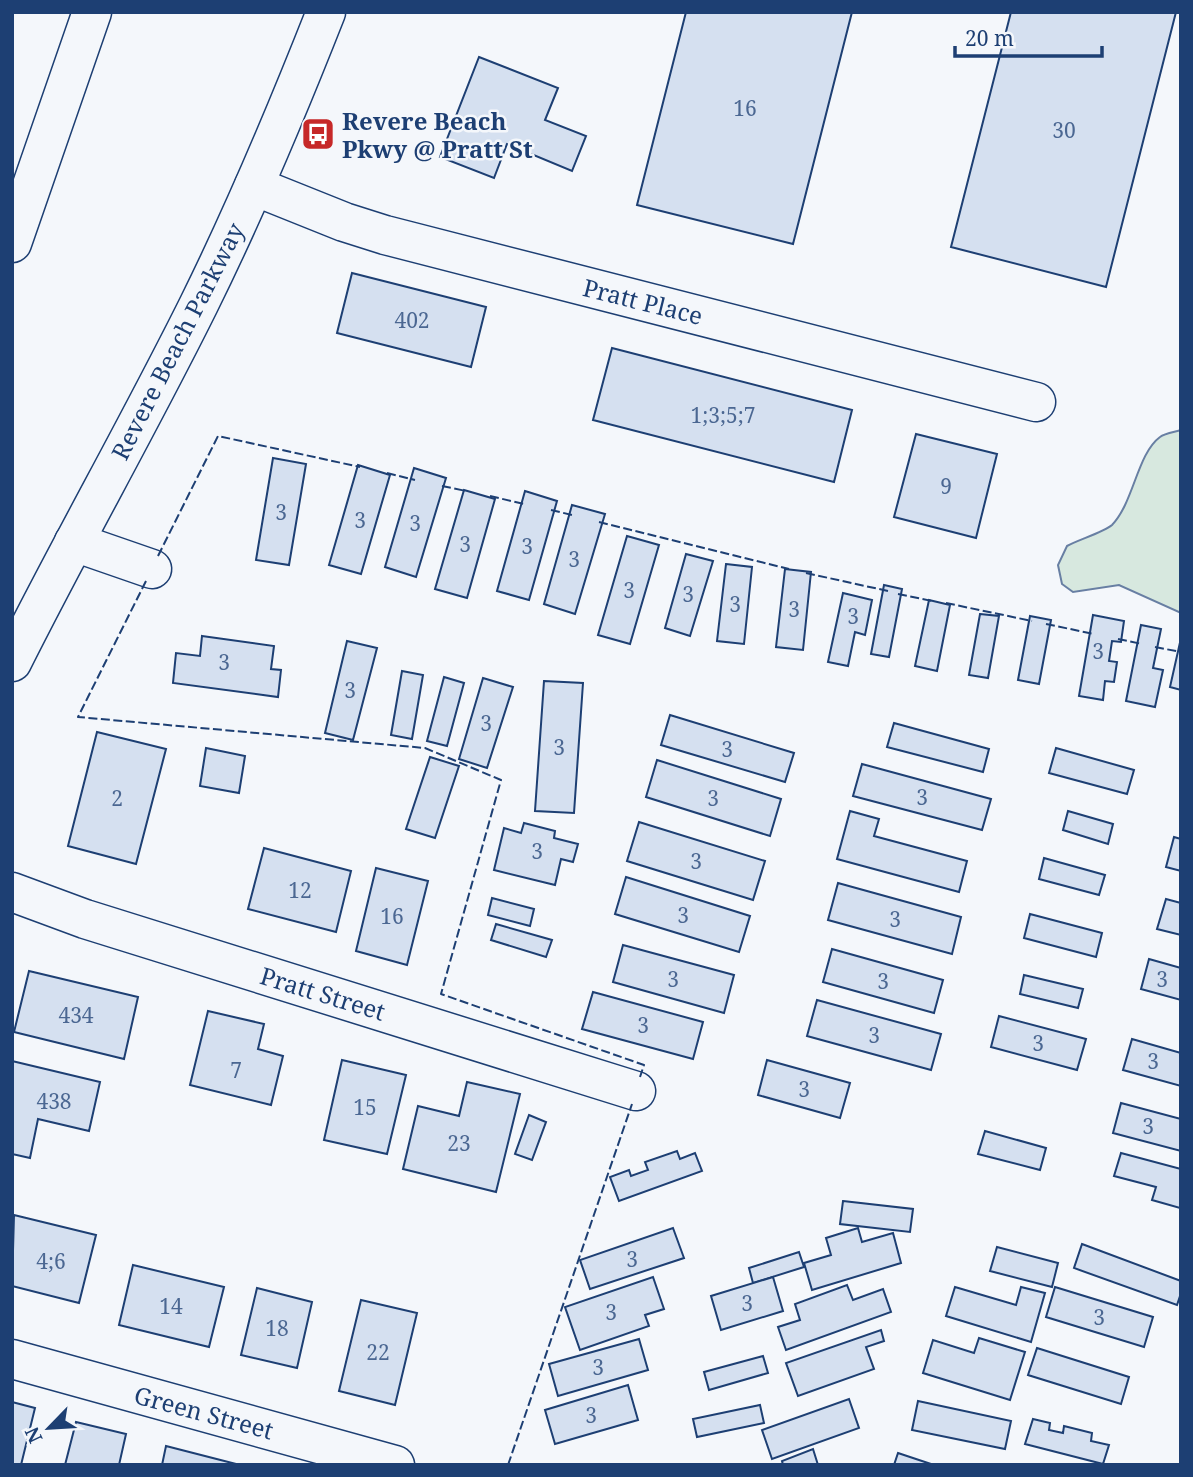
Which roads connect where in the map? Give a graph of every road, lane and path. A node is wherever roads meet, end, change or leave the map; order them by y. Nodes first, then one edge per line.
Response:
1 (92, 12) edge
2 (326, 12) edge
3 (21, 186) edge
4 (254, 186) junction
5 (12, 243) edge
6 (1037, 402) dead end
7 (74, 542) junction
8 (152, 569) dead end
9 (12, 662) edge
10 (12, 892) edge
11 (636, 1091) dead end
12 (12, 1359) edge
13 (395, 1465) edge

1 - 3 street
2 - 4 street, Revere Beach Parkway
3 - 5 street
4 - 6 street, Pratt Place
4 - 7 street, Revere Beach Parkway
7 - 8 street
7 - 9 street, Revere Beach Parkway
10 - 11 street, Pratt Street
12 - 13 street, Green Street

